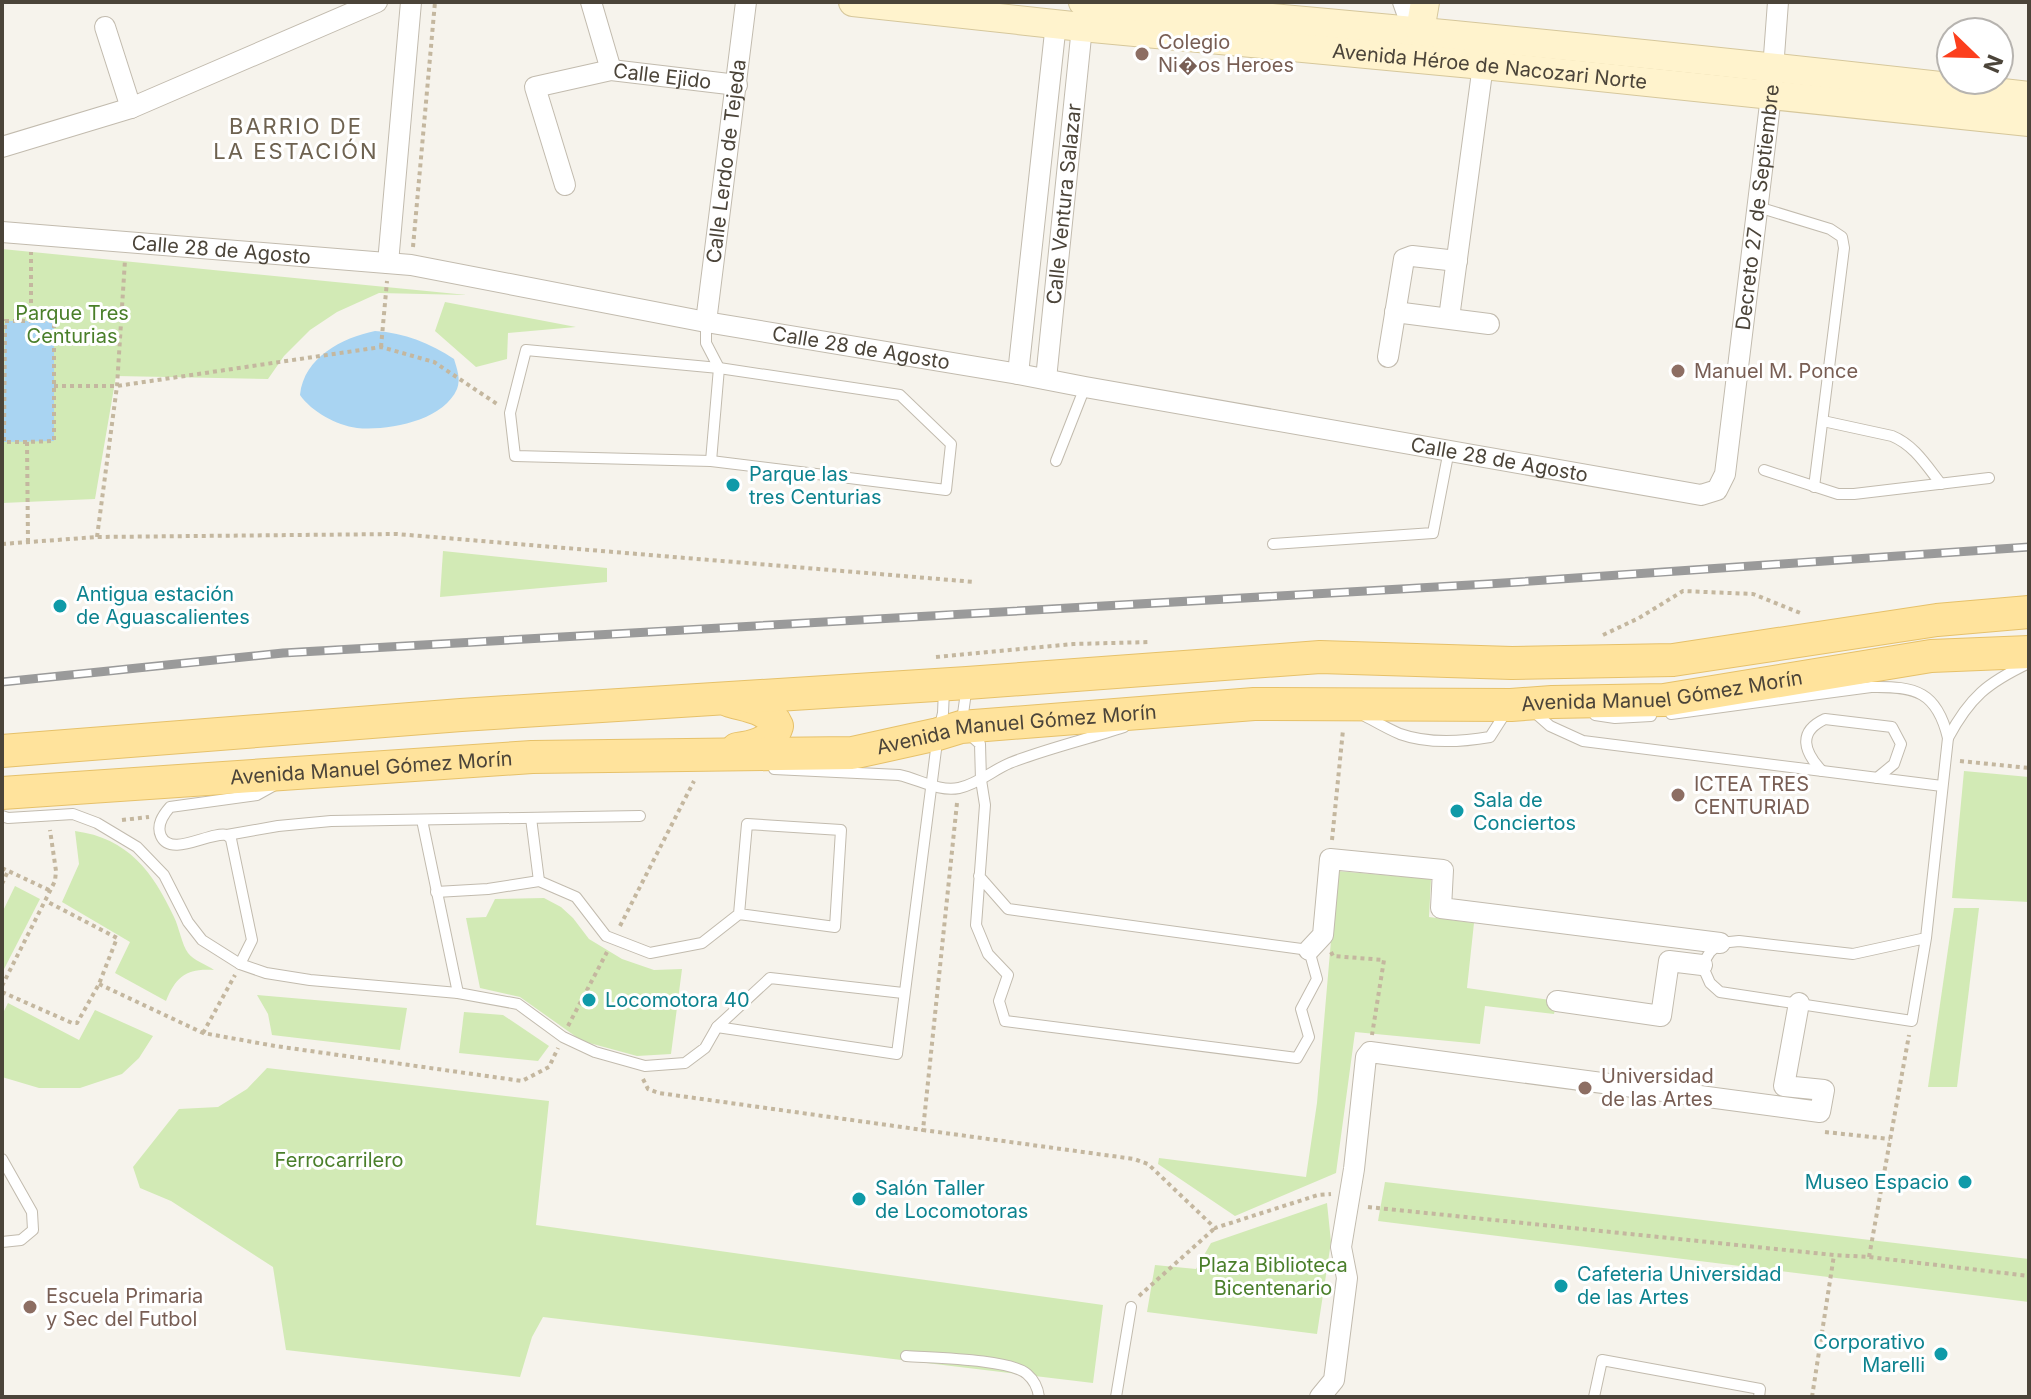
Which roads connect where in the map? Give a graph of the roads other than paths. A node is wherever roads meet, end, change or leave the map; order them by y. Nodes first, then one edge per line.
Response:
1 (377, 2) edge
2 (411, 2) edge
3 (591, 2) edge
4 (746, 2) edge
5 (853, 2) edge
6 (1403, 2) edge
7 (1425, 2) edge
8 (1778, 2) edge
9 (1171, 5) edge
10 (1074, 17) edge
11 (105, 27) dead end
12 (1416, 31) junction
13 (1483, 65) junction
14 (1772, 67) junction
15 (611, 70) junction
16 (737, 85) junction
17 (1771, 96) junction
18 (2029, 96) edge
19 (131, 108) junction
20 (2029, 122) edge
21 (2, 147) edge
22 (565, 185) dead end
23 (1758, 207) junction
24 (2, 232) edge
25 (1457, 261) junction
26 (388, 263) junction
27 (1395, 312) junction
28 (1449, 318) junction
29 (706, 322) junction
30 (1489, 324) dead end
31 (1388, 357) dead end
32 (719, 368) junction
33 (1018, 374) junction
34 (1046, 379) junction
35 (1085, 387) junction
36 (1823, 421) junction
37 (1449, 450) junction
38 (711, 461) junction
39 (1056, 461) dead end
40 (1764, 470) dead end
41 (1989, 478) dead end
42 (1941, 484) junction
43 (1814, 487) junction
44 (1717, 490) joint
45 (1273, 544) dead end
46 (2029, 612) edge
47 (2029, 652) edge
48 (2029, 663) edge
49 (956, 684) junction
50 (719, 698) junction
51 (1540, 706) junction
52 (1176, 711) junction
53 (1588, 715) dead end
54 (950, 730) junction
55 (1948, 738) junction
56 (2, 751) edge
57 (698, 755) junction
58 (754, 766) dead end
59 (768, 769) dead end
60 (1822, 771) junction
61 (298, 772) junction
62 (1877, 778) junction
63 (981, 780) junction
64 (1942, 786) junction
65 (932, 787) junction
66 (2, 793) edge
67 (2, 816) edge
68 (640, 816) dead end
69 (531, 818) junction
70 (422, 820) junction
71 (227, 835) junction
72 (979, 876) junction
73 (539, 881) junction
74 (436, 892) junction
75 (739, 914) junction
76 (1926, 938) junction
77 (1316, 943) junction
78 (1720, 943) junction
79 (240, 964) junction
80 (1702, 965) junction
81 (458, 993) junction
82 (903, 993) junction
83 (1557, 1001) dead end
84 (1799, 1003) junction
85 (717, 1027) junction
86 (2, 1159) edge
87 (2, 1242) edge
88 (1131, 1307) road end
89 (906, 1356) dead end
90 (1039, 1397) edge
91 (1116, 1397) edge
92 (1320, 1397) edge
93 (1594, 1397) edge
94 (1759, 1397) edge

1 - 19 street
2 - 26 street
3 - 15 street, Calle Ejido
4 - 16 street, Calle Lerdo de Tejeda
5 - 10 main road, Avenida Héroe de Nacozari Norte
6 - 12 street
7 - 12 main road
8 - 14 street, Decreto 27 de Septiembre
9 - 10 main road, Avenida Héroe de Nacozari Norte
9 - 12 main road, Avenida Héroe de Nacozari Norte
10 - 13 main road, Avenida Héroe de Nacozari Norte
10 - 33 street, Calle Ventura Salazar
10 - 34 street, Calle Ventura Salazar
11 - 19 street
12 - 14 main road, Avenida Héroe de Nacozari Norte
13 - 17 main road, Avenida Héroe de Nacozari Norte
13 - 25 street
14 - 17 street, Decreto 27 de Septiembre
14 - 18 main road, Avenida Héroe de Nacozari Norte
15 - 16 street, Calle Ejido
15 - 22 street
16 - 29 street, Calle Lerdo de Tejeda
17 - 20 main road, Avenida Héroe de Nacozari Norte
17 - 23 street, Decreto 27 de Septiembre
19 - 21 street
23 - 36 lane
23 - 44 street, Decreto 27 de Septiembre
24 - 26 street, Calle 28 de Agosto
25 - 27 street
25 - 28 street
26 - 29 street, Calle 28 de Agosto
27 - 28 street
27 - 31 street
28 - 30 street
29 - 32 lane
29 - 33 street, Calle 28 de Agosto
32 - 38 lane
32 - 38 lane
32 - 38 lane
33 - 34 street, Calle 28 de Agosto
34 - 35 street, Calle 28 de Agosto
35 - 37 street, Calle 28 de Agosto
35 - 39 lane
36 - 42 lane
36 - 43 lane
37 - 44 street, Calle 28 de Agosto
37 - 45 lane
40 - 43 lane
41 - 42 lane
42 - 43 lane
46 - 49 main road, Avenida Manuel Gómez Morín
47 - 51 main road, Avenida Manuel Gómez Morín
48 - 55 lane
49 - 50 main road, Avenida Manuel Gómez Morín
49 - 54 lane
49 - 54 lane
50 - 56 main road, Avenida Manuel Gómez Morín
50 - 57 main road
51 - 52 main road, Avenida Manuel Gómez Morín
51 - 60 lane
52 - 54 main road, Avenida Manuel Gómez Morín
52 - 63 lane
53 - 55 lane
54 - 57 main road, Avenida Manuel Gómez Morín
54 - 63 lane
54 - 65 lane
55 - 64 lane
57 - 58 lane
57 - 61 main road, Avenida Manuel Gómez Morín
59 - 65 lane
60 - 62 lane
60 - 62 lane
61 - 66 main road, Avenida Manuel Gómez Morín
61 - 71 lane
62 - 64 lane
63 - 65 lane
63 - 72 lane
64 - 76 lane
65 - 82 lane
67 - 79 lane
68 - 69 lane
69 - 70 lane
69 - 73 lane
70 - 71 lane
70 - 74 lane
71 - 79 lane
72 - 77 lane
72 - 77 lane
73 - 74 lane
73 - 75 lane
74 - 81 lane
75 - 75 lane
76 - 78 lane
76 - 84 lane
77 - 78 street
78 - 80 lane
79 - 81 lane
80 - 83 street
80 - 84 lane
81 - 85 lane
82 - 85 lane
82 - 85 lane
84 - 92 street
86 - 87 lane
88 - 91 lane
89 - 90 lane
93 - 94 lane

